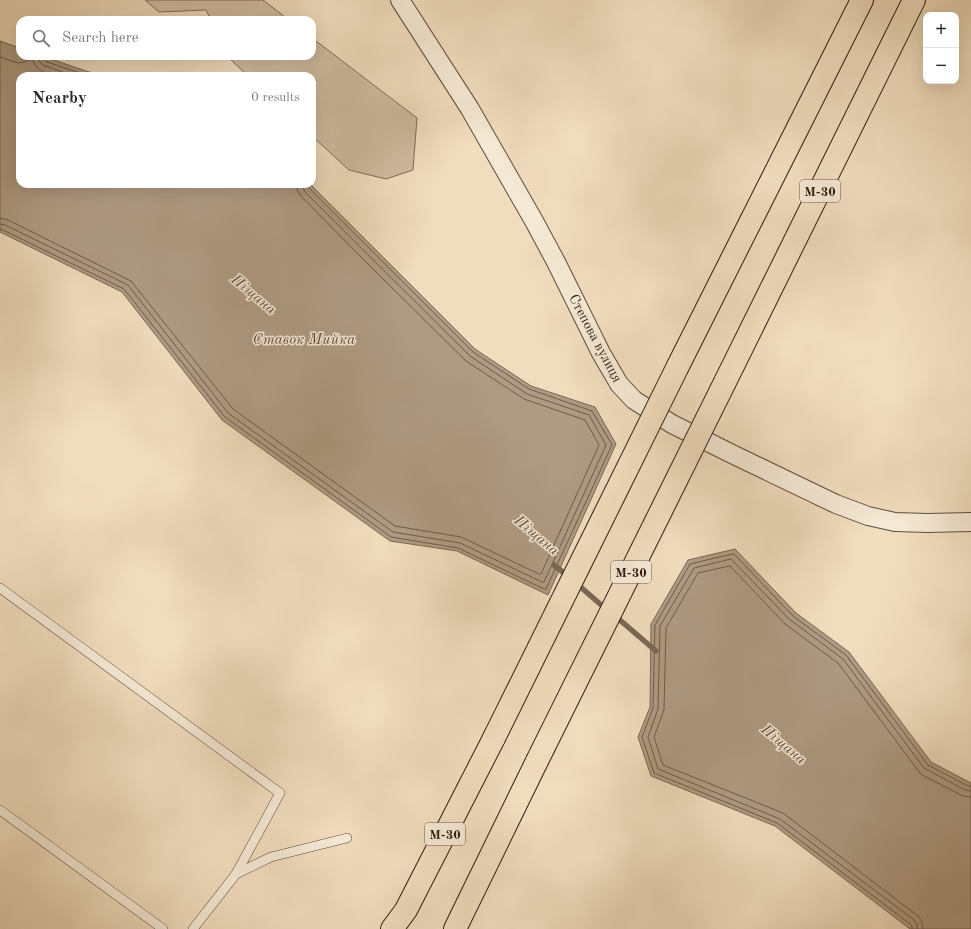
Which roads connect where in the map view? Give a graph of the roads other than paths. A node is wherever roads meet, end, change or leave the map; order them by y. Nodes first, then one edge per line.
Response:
1 (400, 0) edge
2 (862, 0) edge
3 (914, 0) edge
4 (971, 522) edge
5 (0, 588) edge
6 (0, 810) edge
7 (347, 838) dead end
8 (236, 874) junction
9 (163, 929) edge
10 (193, 929) edge
11 (392, 929) edge
12 (455, 929) edge

1 - 4 street, Степова вулиця
2 - 11 highway, М-30, bridge
3 - 12 highway, М-30, bridge
5 - 8 lane
6 - 9 lane
7 - 8 lane
8 - 10 lane

